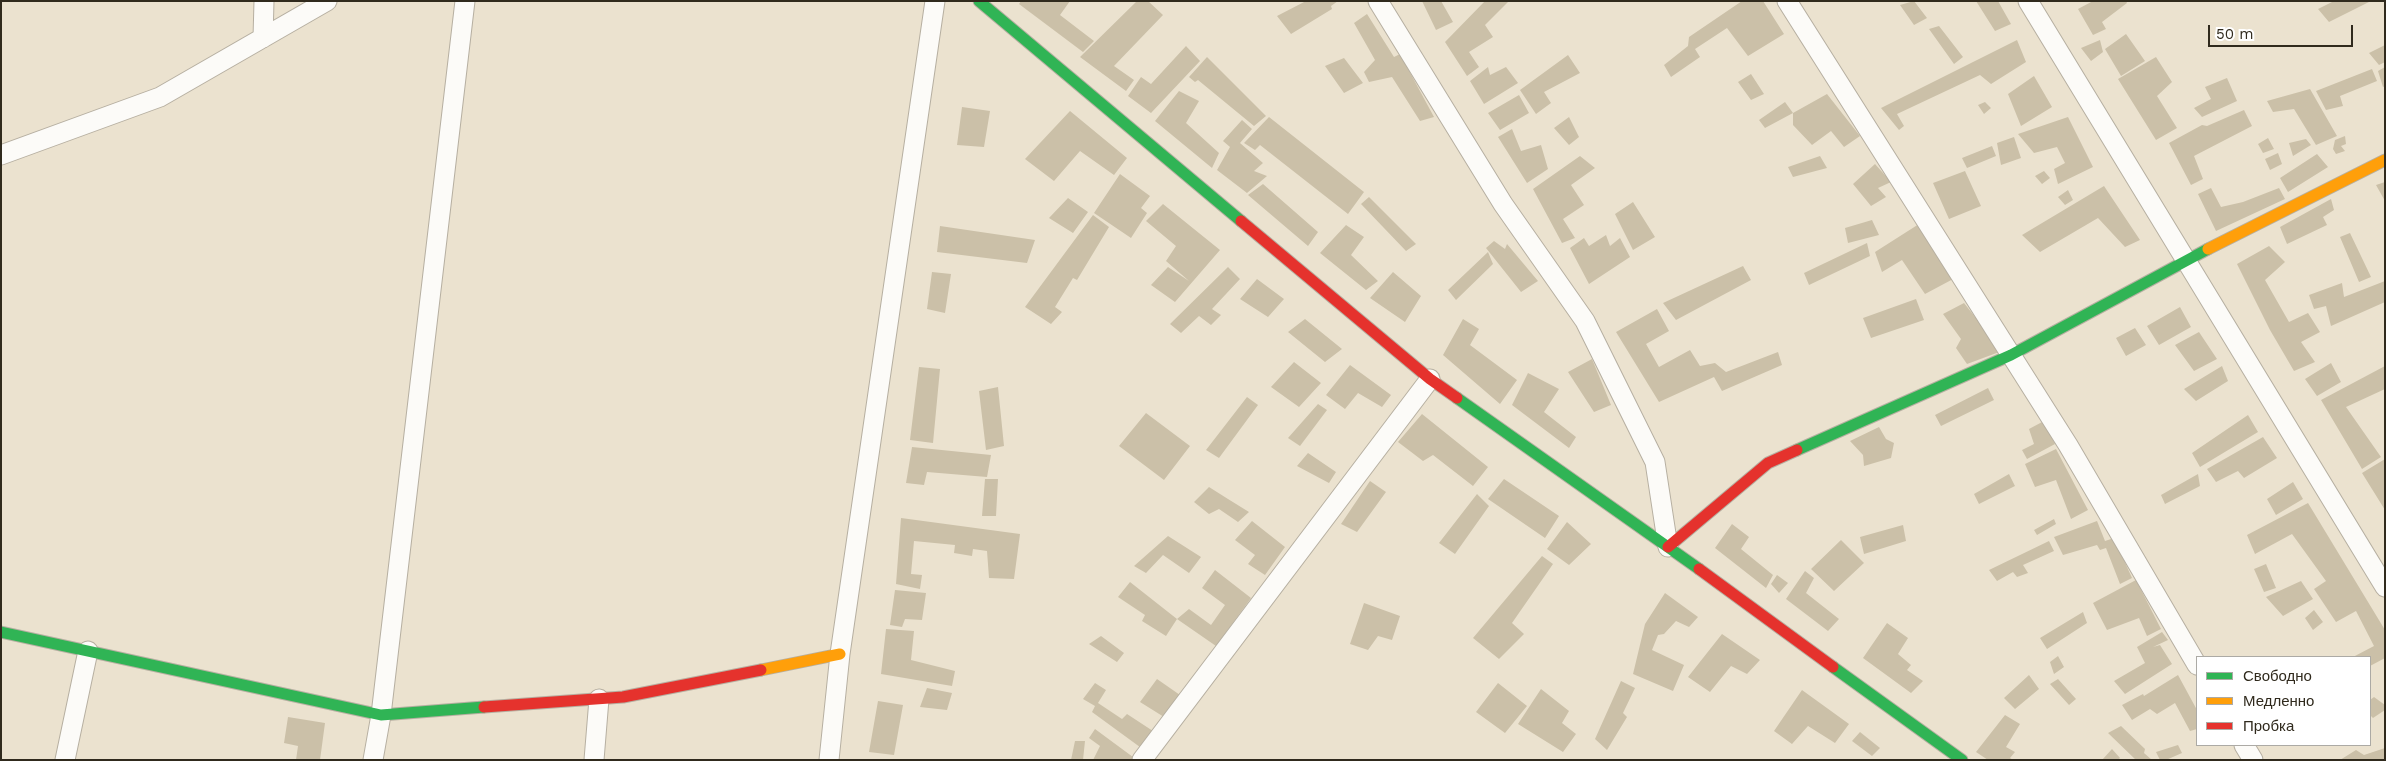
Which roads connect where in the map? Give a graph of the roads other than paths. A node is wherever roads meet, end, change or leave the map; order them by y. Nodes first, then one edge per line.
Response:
1 (264, 1) edge
2 (327, 1) edge
3 (465, 1) edge
4 (935, 1) edge
5 (980, 1) edge
6 (1378, 1) edge
7 (1787, 1) edge
8 (2028, 1) edge
9 (263, 38) junction
10 (1, 154) edge
11 (2385, 160) edge
12 (2186, 260) junction
13 (2011, 355) junction
14 (1430, 380) junction
15 (1668, 547) junction
16 (2385, 587) edge
17 (1, 632) edge
18 (88, 651) junction
19 (840, 654) junction
20 (2196, 663) edge
21 (599, 698) junction
22 (381, 715) junction
23 (2245, 746) edge
24 (65, 760) edge
25 (373, 760) edge
26 (594, 760) edge
27 (829, 760) edge
28 (1142, 760) edge
29 (1962, 760) edge
30 (2253, 760) edge

1 - 9 street
2 - 9 street
3 - 22 street
4 - 19 street
5 - 14 street
6 - 15 street
7 - 13 street
8 - 12 street
9 - 10 street
11 - 12 street
12 - 13 street
12 - 16 street
13 - 15 street
13 - 20 street
14 - 15 street
14 - 28 street
15 - 29 street
17 - 18 street
18 - 22 street
18 - 24 street
19 - 21 street
19 - 27 street
21 - 22 street
21 - 26 street
22 - 25 street
23 - 30 street

